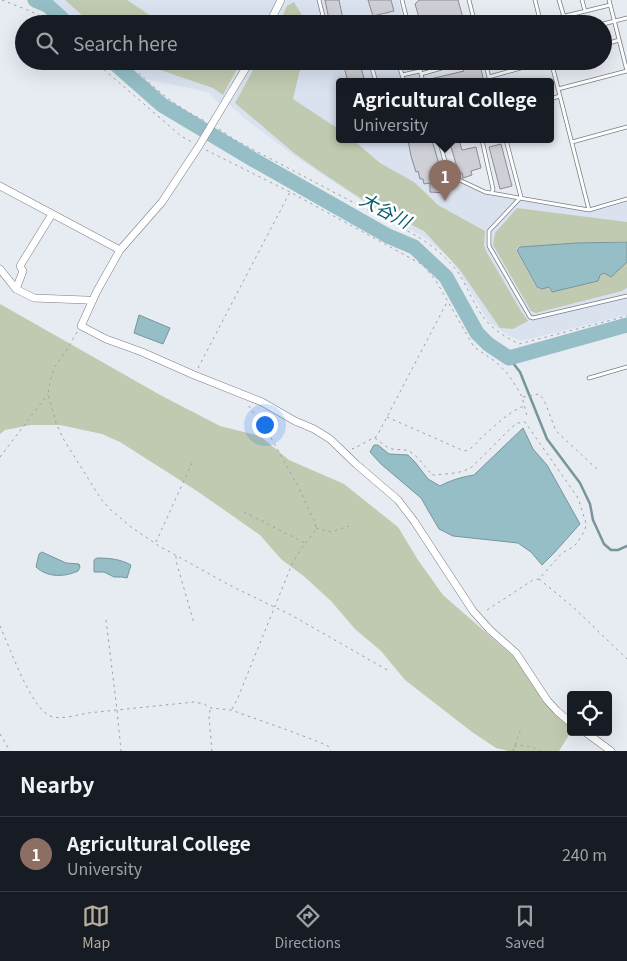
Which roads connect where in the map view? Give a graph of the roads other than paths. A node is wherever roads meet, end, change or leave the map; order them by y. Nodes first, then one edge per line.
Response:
1 (281, 0) edge
2 (319, 0) edge
3 (402, 0) edge
4 (469, 0) edge
5 (535, 0) edge
6 (559, 0) edge
7 (582, 0) edge
8 (609, 0) edge
9 (610, 5) junction
10 (585, 11) junction
11 (274, 15) edge
12 (323, 15) edge
13 (406, 15) edge
14 (473, 15) edge
15 (539, 15) edge
16 (563, 15) edge
17 (571, 15) edge
18 (627, 18) edge
19 (614, 21) junction
20 (619, 40) junction
21 (612, 42) edge
22 (245, 70) edge
23 (401, 70) edge
24 (429, 70) edge
25 (487, 70) edge
26 (514, 70) edge
27 (553, 70) edge
28 (627, 71) edge
29 (421, 72) junction
30 (402, 75) junction
31 (489, 77) joint
32 (403, 78) edge
33 (422, 78) edge
34 (558, 89) junction
35 (560, 96) junction
36 (554, 98) edge
37 (627, 127) edge
38 (572, 142) junction
39 (440, 143) edge
40 (483, 143) edge
41 (507, 143) edge
42 (0, 186) edge
43 (492, 193) junction
44 (521, 197) junction
45 (627, 199) edge
46 (589, 210) junction
47 (52, 214) junction
48 (120, 250) junction
49 (0, 269) edge
50 (16, 289) junction
51 (627, 296) edge
52 (92, 301) junction
53 (627, 368) edge
54 (588, 378) dead end
55 (567, 719) edge
56 (591, 736) edge
57 (611, 751) edge

1 - 11 street
2 - 12 lane
3 - 13 lane
4 - 14 lane
5 - 15 lane
6 - 16 lane
7 - 10 lane
8 - 9 lane
9 - 10 lane
9 - 19 lane
10 - 17 lane
18 - 19 lane
19 - 20 lane
20 - 21 lane
20 - 28 lane
22 - 48 street
23 - 30 lane
24 - 29 lane
25 - 31 lane
26 - 31 lane
27 - 34 lane
28 - 34 lane
29 - 30 lane
29 - 33 lane
30 - 32 lane
34 - 35 lane
35 - 36 lane
35 - 38 lane
37 - 38 lane
38 - 46 lane
39 - 43 lane
40 - 43 lane
41 - 44 lane
42 - 47 street
43 - 44 lane
44 - 46 lane
44 - 51 lane
45 - 46 lane
47 - 48 street
47 - 50 street
48 - 52 street
49 - 50 street
50 - 52 street
52 - 55 street
53 - 54 lane
56 - 57 street

